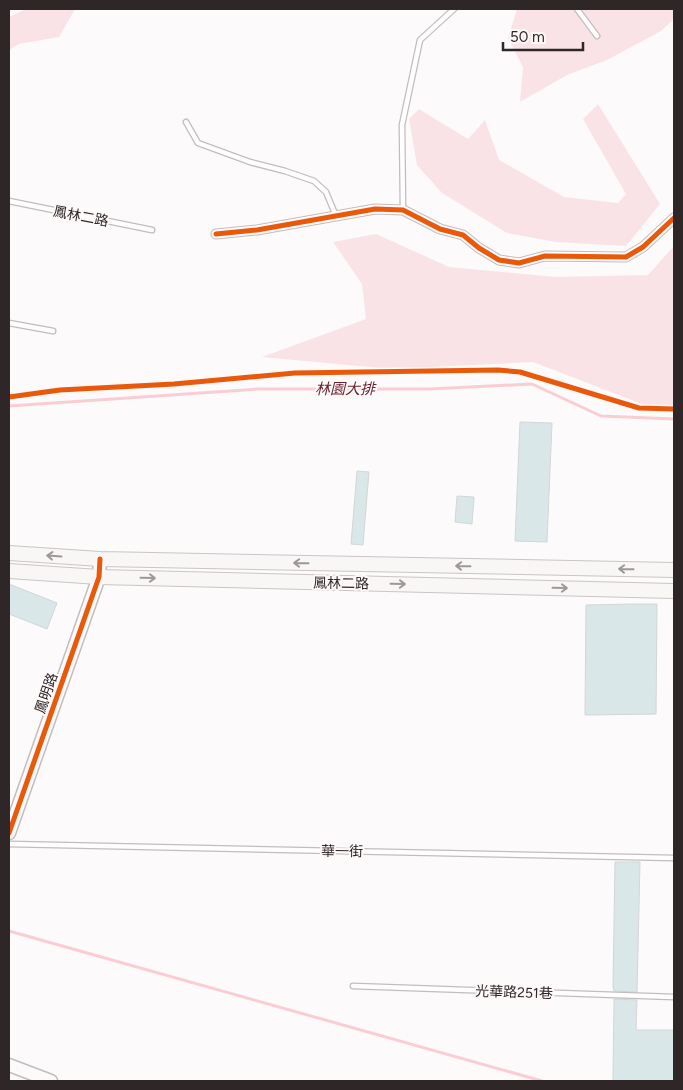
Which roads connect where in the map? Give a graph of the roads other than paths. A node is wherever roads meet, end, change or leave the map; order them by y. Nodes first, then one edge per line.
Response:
1 (454, 9) edge
2 (576, 9) edge
3 (597, 36) dead end
4 (186, 122) dead end
5 (9, 201) edge
6 (403, 210) junction
7 (336, 216) junction
8 (674, 218) edge
9 (152, 230) dead end
10 (216, 234) dead end
11 (9, 323) edge
12 (53, 332) dead end
13 (9, 553) edge
14 (100, 559) junction
15 (674, 570) edge
16 (9, 571) edge
17 (99, 577) junction
18 (674, 591) edge
19 (9, 833) edge
20 (9, 844) edge
21 (674, 858) edge
22 (353, 986) dead end
23 (674, 997) edge
24 (9, 1065) edge
25 (51, 1081) edge

1 - 6 lane
2 - 3 lane
4 - 7 lane
5 - 9 lane, 鳳林二路
6 - 7 street
6 - 8 street
7 - 10 street
11 - 12 lane
14 -> 13 main road, 鳳林二路
15 -> 14 main road, 鳳林二路
14 - 17 street, 鳳明路
16 - 17 main road, 鳳林二路
17 -> 18 main road, 鳳林二路
17 - 19 street, 鳳明路
20 - 21 lane, 華一街
22 - 23 lane, 光華路251巷
24 - 25 street

